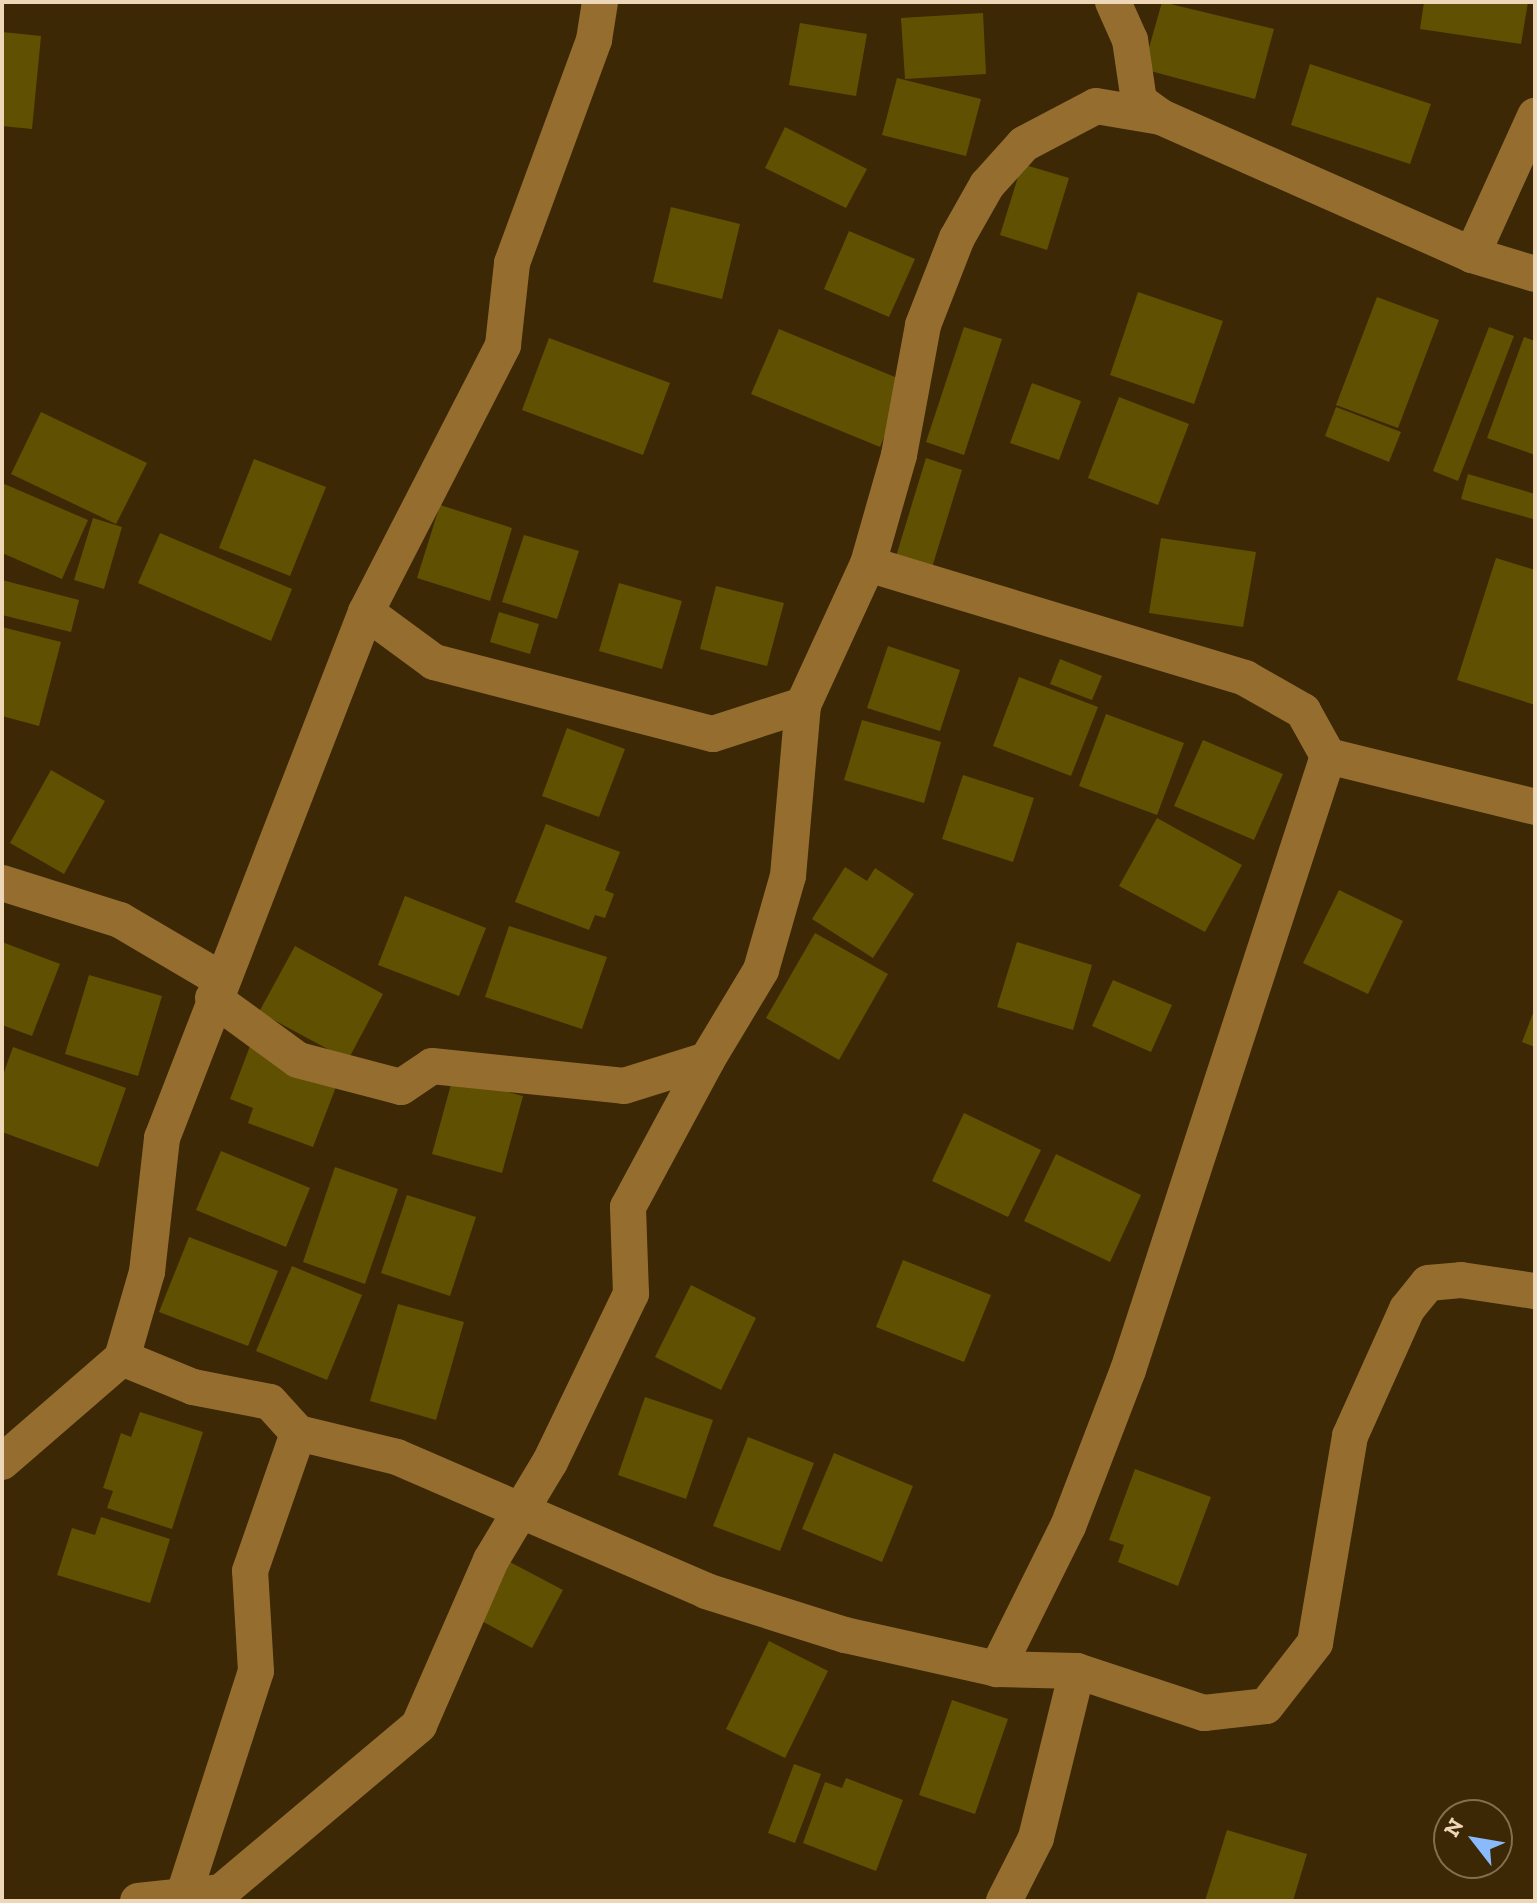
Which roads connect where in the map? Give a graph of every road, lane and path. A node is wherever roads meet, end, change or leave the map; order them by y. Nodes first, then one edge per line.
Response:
1 (600, 2) edge
2 (1113, 2) edge
3 (1535, 116) edge
4 (1161, 117) junction
5 (1472, 255) junction
6 (1535, 274) edge
7 (868, 564) junction
8 (366, 612) junction
9 (803, 705) junction
10 (1328, 756) junction
11 (1535, 807) edge
12 (2, 883) edge
13 (216, 988) junction
14 (707, 1060) junction
15 (1535, 1291) edge
16 (122, 1358) junction
17 (298, 1433) junction
18 (2, 1462) edge
19 (518, 1505) junction
20 (997, 1669) junction
21 (1077, 1671) junction
22 (184, 1894) junction
23 (138, 1901) edge
24 (1004, 1901) edge

1 - 8 street
2 - 4 street
3 - 5 street
4 - 5 street
4 - 7 street
5 - 6 street
7 - 9 street
7 - 10 street
8 - 9 street
8 - 13 street
9 - 14 street
10 - 11 street
10 - 20 street
12 - 13 street
13 - 14 street
13 - 16 street
14 - 19 street
15 - 21 street
16 - 17 street
16 - 18 street
17 - 19 street
17 - 22 street
19 - 20 street
19 - 22 street
20 - 21 street
21 - 24 street
22 - 23 street

